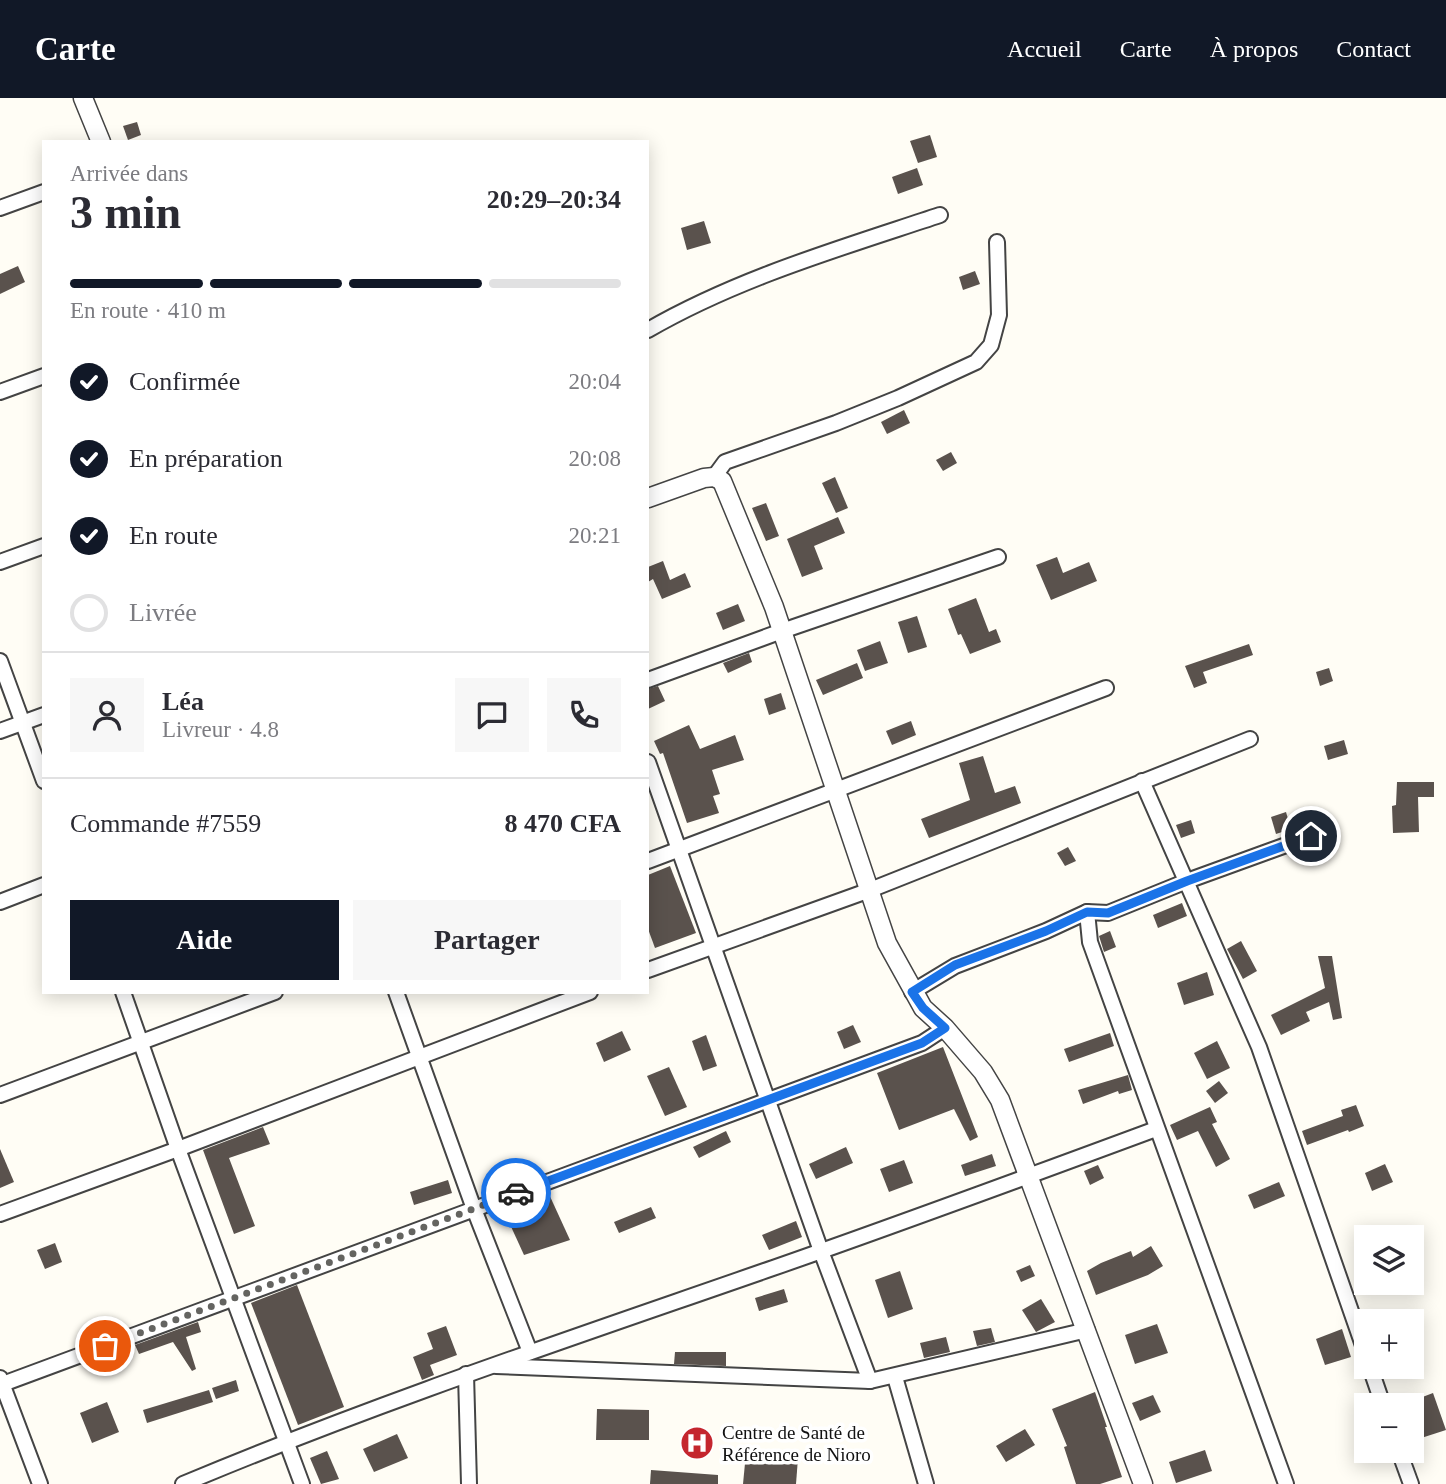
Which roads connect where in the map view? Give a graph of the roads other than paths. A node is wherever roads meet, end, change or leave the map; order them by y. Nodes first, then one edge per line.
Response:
1 (83, 98) edge
2 (100, 140) edge
3 (42, 193) edge
4 (0, 208) edge
5 (940, 215) dead end
6 (997, 242) dead end
7 (649, 329) edge
8 (42, 377) edge
9 (0, 393) edge
10 (714, 477) junction
11 (649, 498) edge
12 (42, 547) edge
13 (998, 557) dead end
14 (0, 562) edge
15 (782, 631) junction
16 (0, 661) edge
17 (649, 680) edge
18 (1106, 688) dead end
19 (42, 716) edge
20 (22, 723) junction
21 (0, 732) edge
22 (1250, 738) dead end
23 (649, 765) edge
24 (42, 776) edge
25 (1142, 781) junction
26 (836, 791) junction
27 (1311, 836) dead end
28 (679, 850) junction
29 (649, 861) edge
30 (1187, 881) junction
31 (42, 887) edge
32 (870, 890) junction
33 (0, 902) edge
34 (1087, 912) junction
35 (712, 945) junction
36 (649, 970) edge
37 (912, 992) junction
38 (125, 994) edge
39 (270, 994) edge
40 (397, 994) edge
41 (585, 994) edge
42 (945, 1028) junction
43 (142, 1041) junction
44 (419, 1058) junction
45 (0, 1095) edge
46 (767, 1100) junction
47 (1156, 1129) junction
48 (178, 1149) junction
49 (1028, 1177) junction
50 (474, 1209) junction
51 (0, 1214) edge
52 (821, 1251) junction
53 (233, 1298) junction
54 (1354, 1320) edge
55 (1087, 1330) junction
56 (530, 1352) junction
57 (488, 1366) junction
58 (466, 1374) junction
59 (895, 1377) junction
60 (870, 1381) junction
61 (1, 1382) edge
62 (286, 1441) junction
63 (1403, 1463) edge
64 (40, 1484) edge
65 (183, 1484) edge
66 (302, 1484) edge
67 (469, 1484) edge
68 (926, 1484) edge
69 (1143, 1484) edge
70 (1286, 1484) edge
71 (1411, 1484) edge

1 - 2 street
3 - 4 street
5 - 7 street
6 - 10 street
8 - 9 street
10 - 11 street
10 - 15 street
12 - 14 street
13 - 15 street
15 - 17 street
15 - 26 street
16 - 20 street
18 - 26 street
19 - 20 street
20 - 21 street
20 - 24 street
22 - 25 street
23 - 28 street
25 - 30 street
25 - 32 street
26 - 28 street
26 - 32 street
27 - 30 street
28 - 29 street
28 - 35 street
30 - 34 street
30 - 54 street
31 - 33 street
32 - 35 street
32 - 37 street
34 - 37 street
34 - 47 street
35 - 36 street
35 - 46 street
37 - 42 street
38 - 43 street
39 - 43 street
40 - 44 street
41 - 44 street
42 - 46 street
42 - 49 street
43 - 45 street
43 - 48 street
44 - 48 street
44 - 50 street
46 - 50 street
46 - 52 street
47 - 49 street
47 - 70 street
48 - 51 street
48 - 53 street
49 - 52 street
49 - 55 street
50 - 53 street
50 - 56 street
52 - 56 street
52 - 60 street
53 - 61 street
53 - 62 street
55 - 59 street
55 - 69 street
56 - 57 street
57 - 58 street
57 - 60 street
58 - 62 street
58 - 67 street
59 - 60 street
59 - 68 street
61 - 64 street
62 - 65 street
62 - 66 street
63 - 71 street

